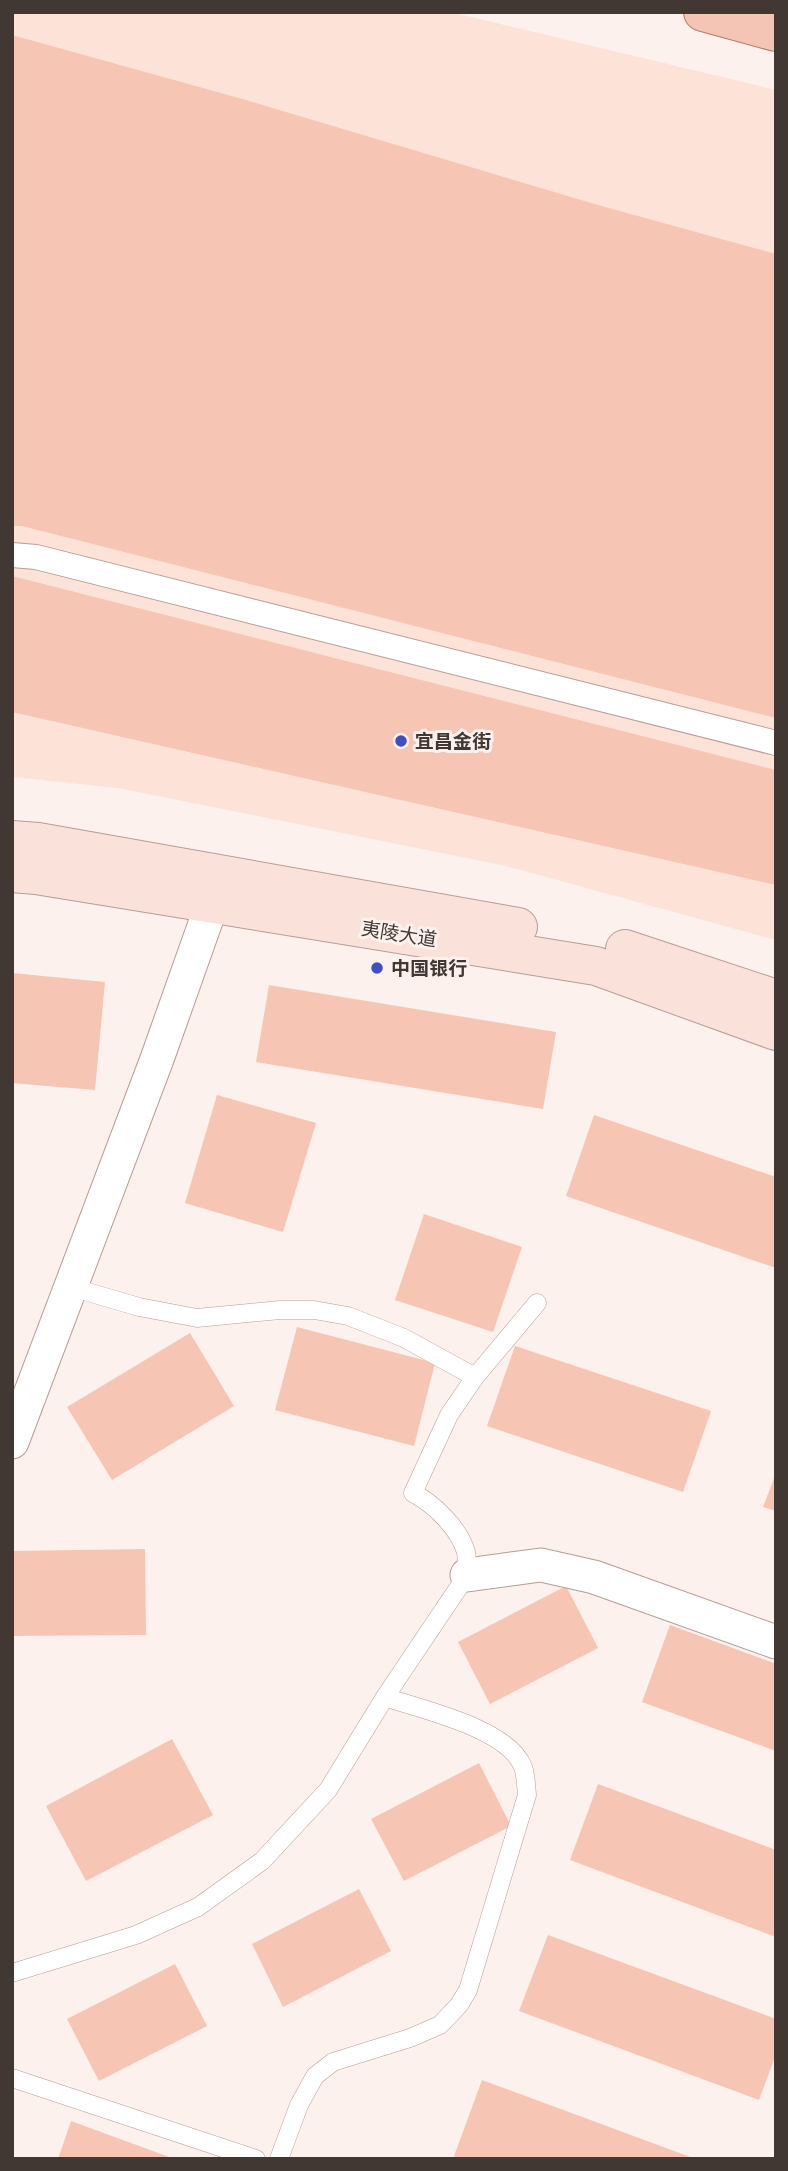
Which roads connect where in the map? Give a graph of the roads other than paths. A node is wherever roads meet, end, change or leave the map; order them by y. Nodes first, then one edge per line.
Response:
1 (703, 12) edge
2 (776, 32) edge
3 (12, 555) edge
4 (776, 743) edge
5 (12, 840) edge
6 (12, 873) edge
7 (212, 904) junction
8 (776, 999) edge
9 (776, 1031) edge
10 (71, 1286) junction
11 (537, 1303) dead end
12 (475, 1377) junction
13 (12, 1442) edge
14 (467, 1575) junction
15 (776, 1642) edge
16 (385, 1697) junction
17 (12, 1973) edge
18 (12, 2078) edge
19 (256, 2159) edge
20 (279, 2159) edge

1 - 2 main road
3 - 4 street
5 - 8 main road, 夷陵大道
6 - 7 main road, 夷陵大道
7 - 9 main road, 夷陵大道
7 - 10 street
10 - 12 lane
10 - 13 street
11 - 12 lane
12 - 14 lane
14 - 15 street
14 - 16 lane
16 - 17 lane
16 - 20 lane
18 - 19 lane

